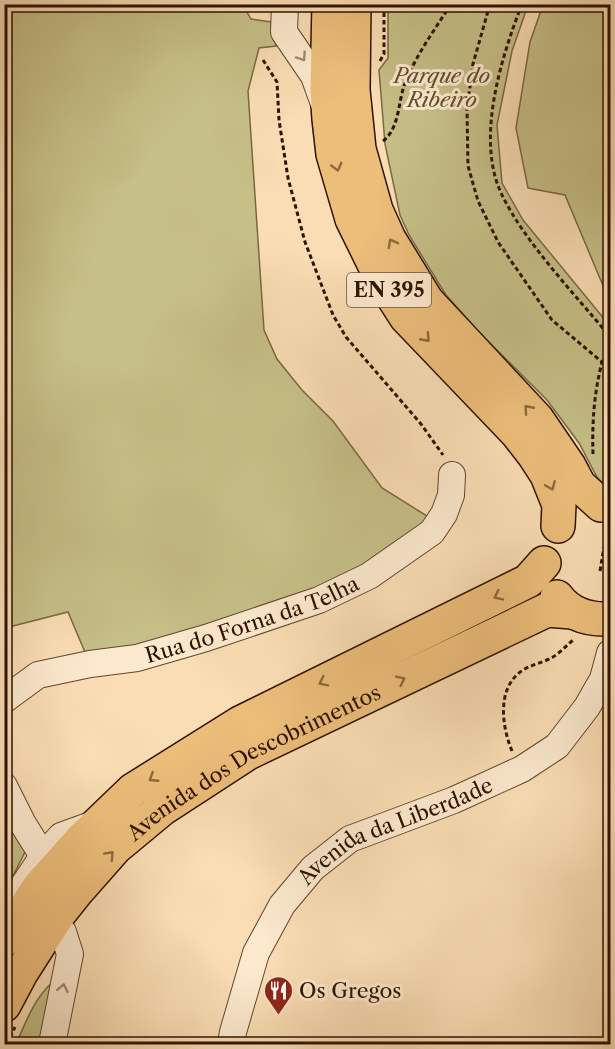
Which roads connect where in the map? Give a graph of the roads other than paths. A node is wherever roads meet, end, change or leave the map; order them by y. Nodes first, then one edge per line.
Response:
1 (285, 4) edge
2 (328, 4) edge
3 (354, 4) edge
4 (329, 119) junction
5 (452, 475) road end
6 (606, 506) edge
7 (558, 526) junction
8 (544, 563) junction
9 (589, 622) edge
10 (609, 655) edge
11 (4, 700) edge
12 (4, 786) edge
13 (100, 822) junction
14 (43, 856) junction
15 (78, 890) junction
16 (10, 932) edge
17 (63, 932) junction
18 (12, 1005) edge
19 (228, 1040) edge
20 (52, 1044) edge

1 -> 4 street
2 - 4 main road, EN 395
6 -> 3 main road, EN 395
4 -> 7 main road, EN 395
5 - 11 street, Rua do Forna da Telha
6 - 7 main road
7 - 8 main road
8 - 9 main road
8 -> 13 main road, Avenida dos Descobrimentos
9 - 10 street, Avenida da Liberdade
15 -> 9 main road, Avenida dos Descobrimentos
10 - 19 street, Avenida da Liberdade
12 - 14 street
13 - 14 street
13 - 16 main road, Avenida dos Descobrimentos
14 - 16 street
15 - 17 street
15 - 18 main road, Avenida dos Descobrimentos
17 - 18 street
20 -> 17 street

